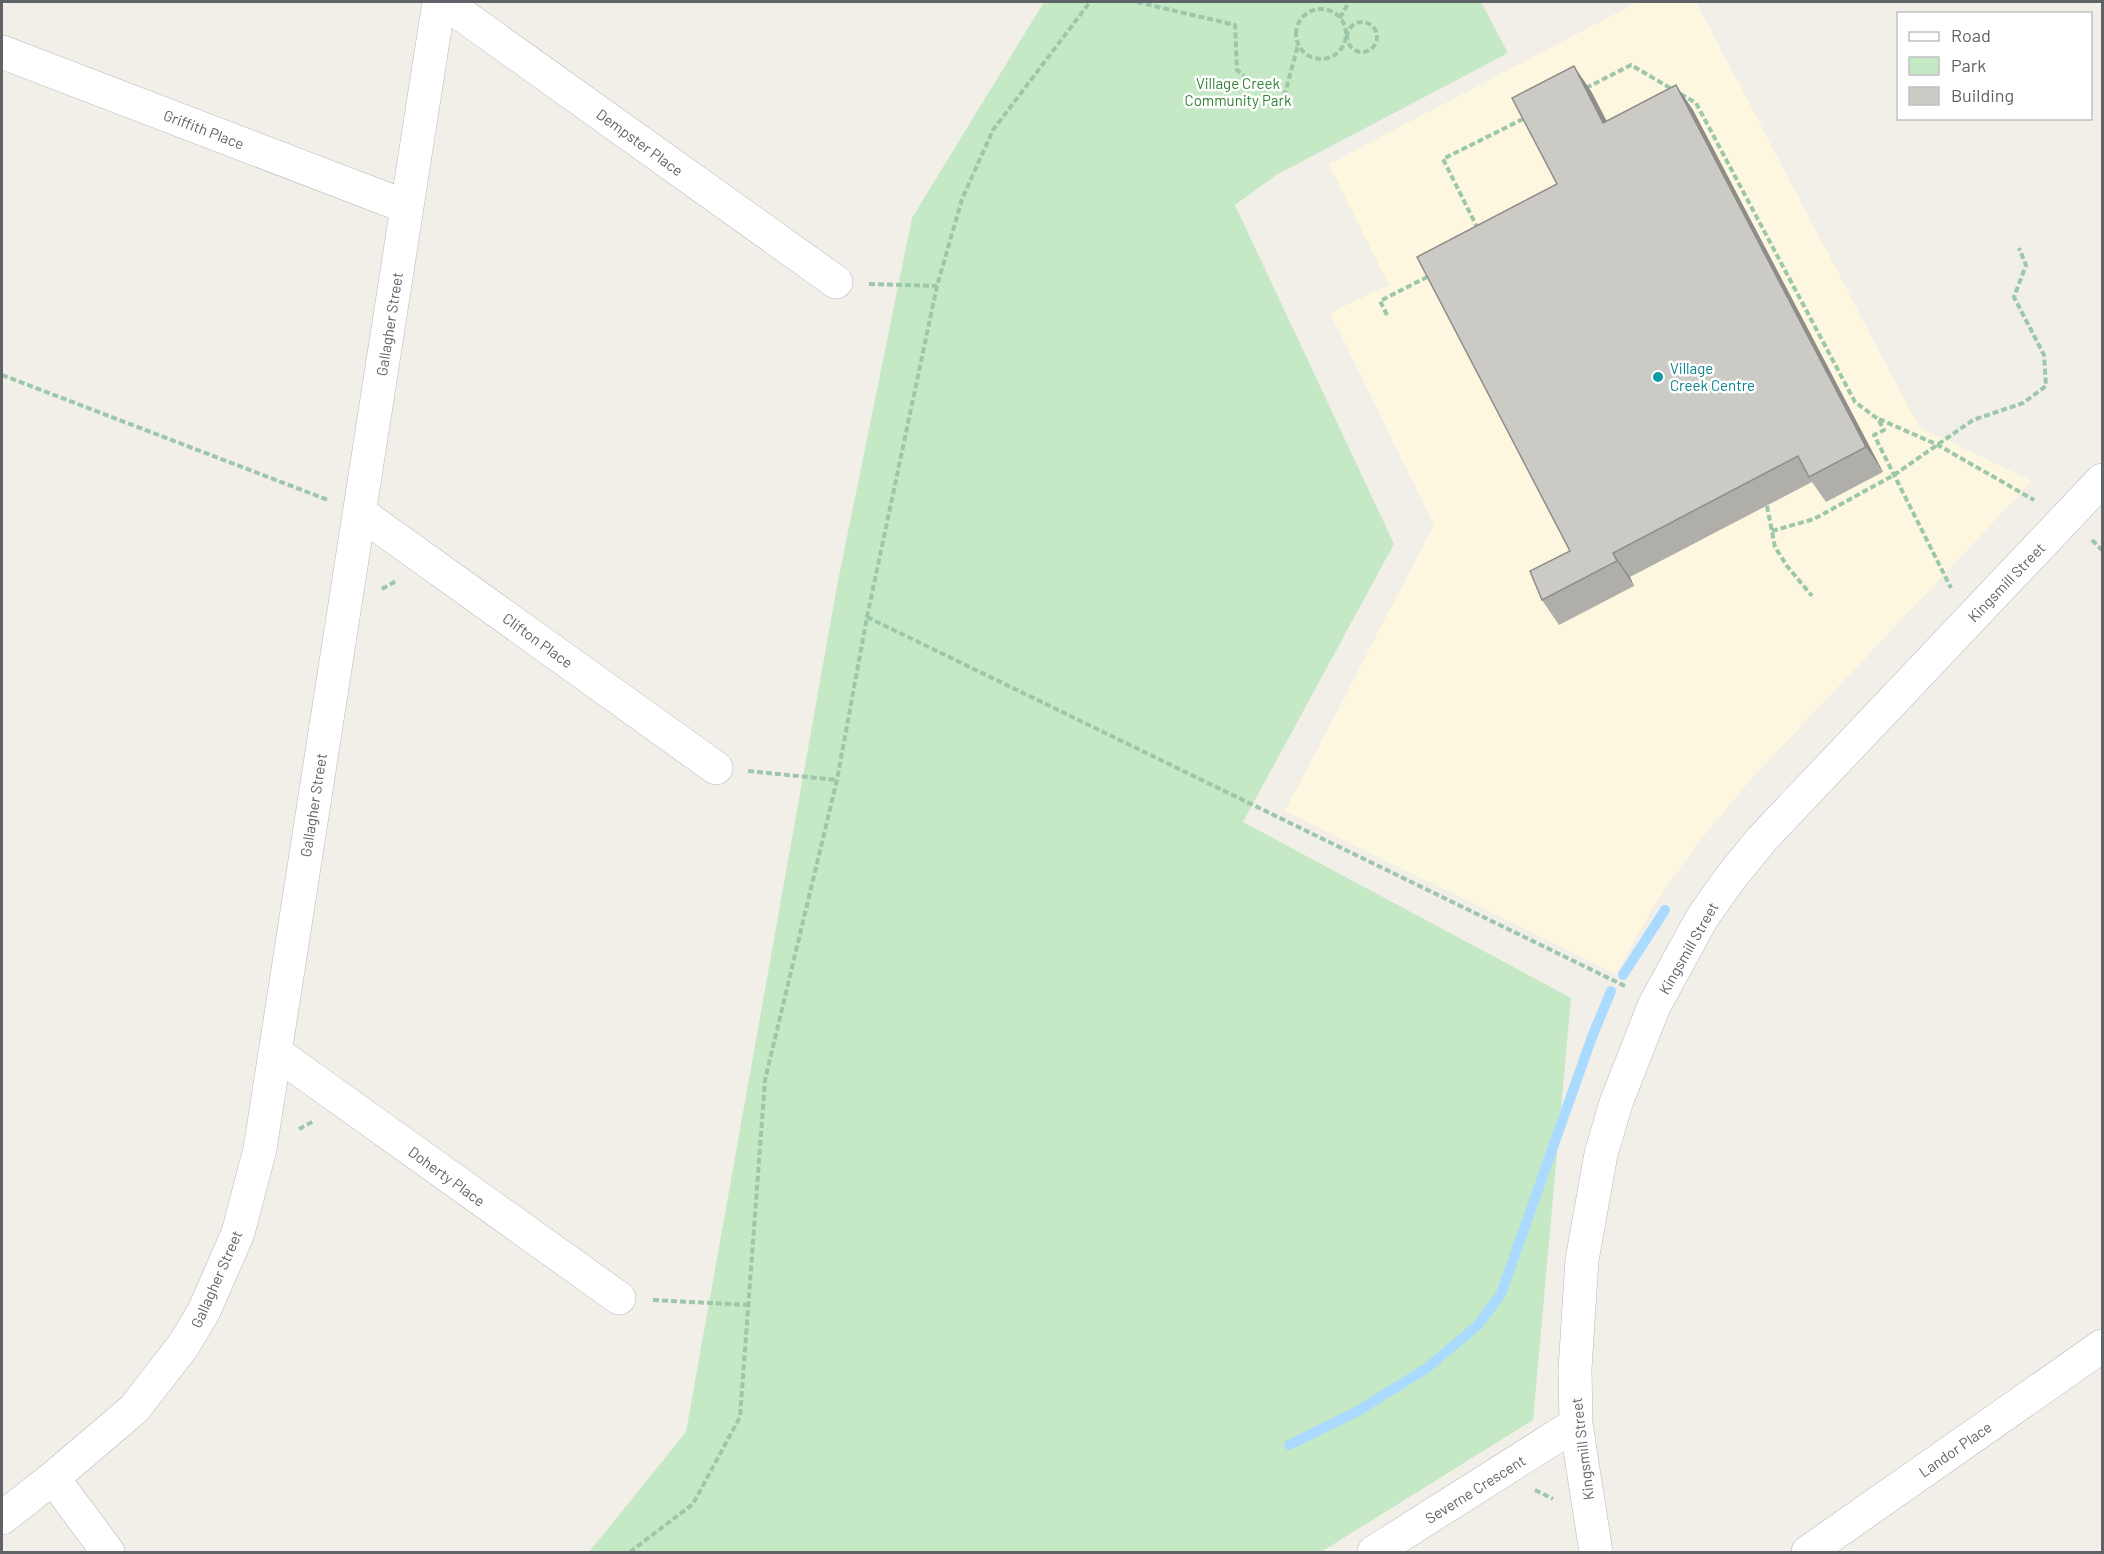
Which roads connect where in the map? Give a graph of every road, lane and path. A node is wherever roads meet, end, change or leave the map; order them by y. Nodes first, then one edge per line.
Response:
1 (439, 2) edge
2 (444, 2) edge
3 (1090, 2) edge
4 (1137, 2) edge
5 (1171, 2) edge
6 (1349, 2) edge
7 (1174, 10) junction
8 (1340, 18) junction
9 (1346, 36) junction
10 (1298, 45) junction
11 (2, 52) edge
12 (1579, 92) edge
13 (1527, 118) edge
14 (407, 207) junction
15 (1483, 237) edge
16 (2019, 248) dead end
17 (1434, 274) edge
18 (836, 282) joint
19 (938, 286) junction
20 (1387, 315) dead end
21 (2, 375) edge
22 (1878, 418) junction
23 (1938, 445) junction
24 (1894, 475) junction
25 (2103, 480) edge
26 (1767, 506) edge
27 (359, 512) junction
28 (2066, 518) junction
29 (1772, 531) junction
30 (2103, 550) edge
31 (1951, 589) dead end
32 (1812, 596) dead end
33 (867, 616) junction
34 (716, 768) joint
35 (837, 780) junction
36 (1657, 1001) junction
37 (275, 1052) junction
38 (619, 1298) joint
39 (748, 1305) junction
40 (2103, 1346) edge
41 (1576, 1424) junction
42 (53, 1478) junction
43 (1532, 1489) dead end
44 (1563, 1503) dead end
45 (2, 1518) edge
46 (108, 1552) edge
47 (630, 1552) edge
48 (1374, 1552) edge
49 (1596, 1552) edge
50 (1808, 1552) edge

1 - 14 street, Gallagher Street
2 - 18 street, Dempster Place
3 - 19 path
4 - 7 path
5 - 7 path
6 - 8 path
7 - 10 path
8 - 9 path
8 - 10 path
9 - 9 path
9 - 10 path
11 - 14 street, Griffith Place
12 - 22 path
13 - 15 path
14 - 27 street, Gallagher Street
16 - 23 path
17 - 20 path
18 - 19 path
19 - 33 path
21 - 27 path
22 - 23 path
22 - 24 path
23 - 24 path
23 - 28 path
24 - 29 path
24 - 31 path
25 - 28 street, Kingsmill Street
26 - 29 path
27 - 34 street, Clifton Place
27 - 37 street, Gallagher Street
28 - 30 path
28 - 36 street, Kingsmill Street
29 - 32 path
33 - 35 path
33 - 36 path
34 - 35 path
35 - 39 path
36 - 41 street, Kingsmill Street
37 - 38 street, Doherty Place
37 - 42 street, Gallagher Street
38 - 39 path
39 - 47 path
40 - 50 street, Landor Place
41 - 48 street, Severne Crescent
41 - 49 street, Kingsmill Street
42 - 45 street, Gallagher Street
42 - 46 street
43 - 44 path

